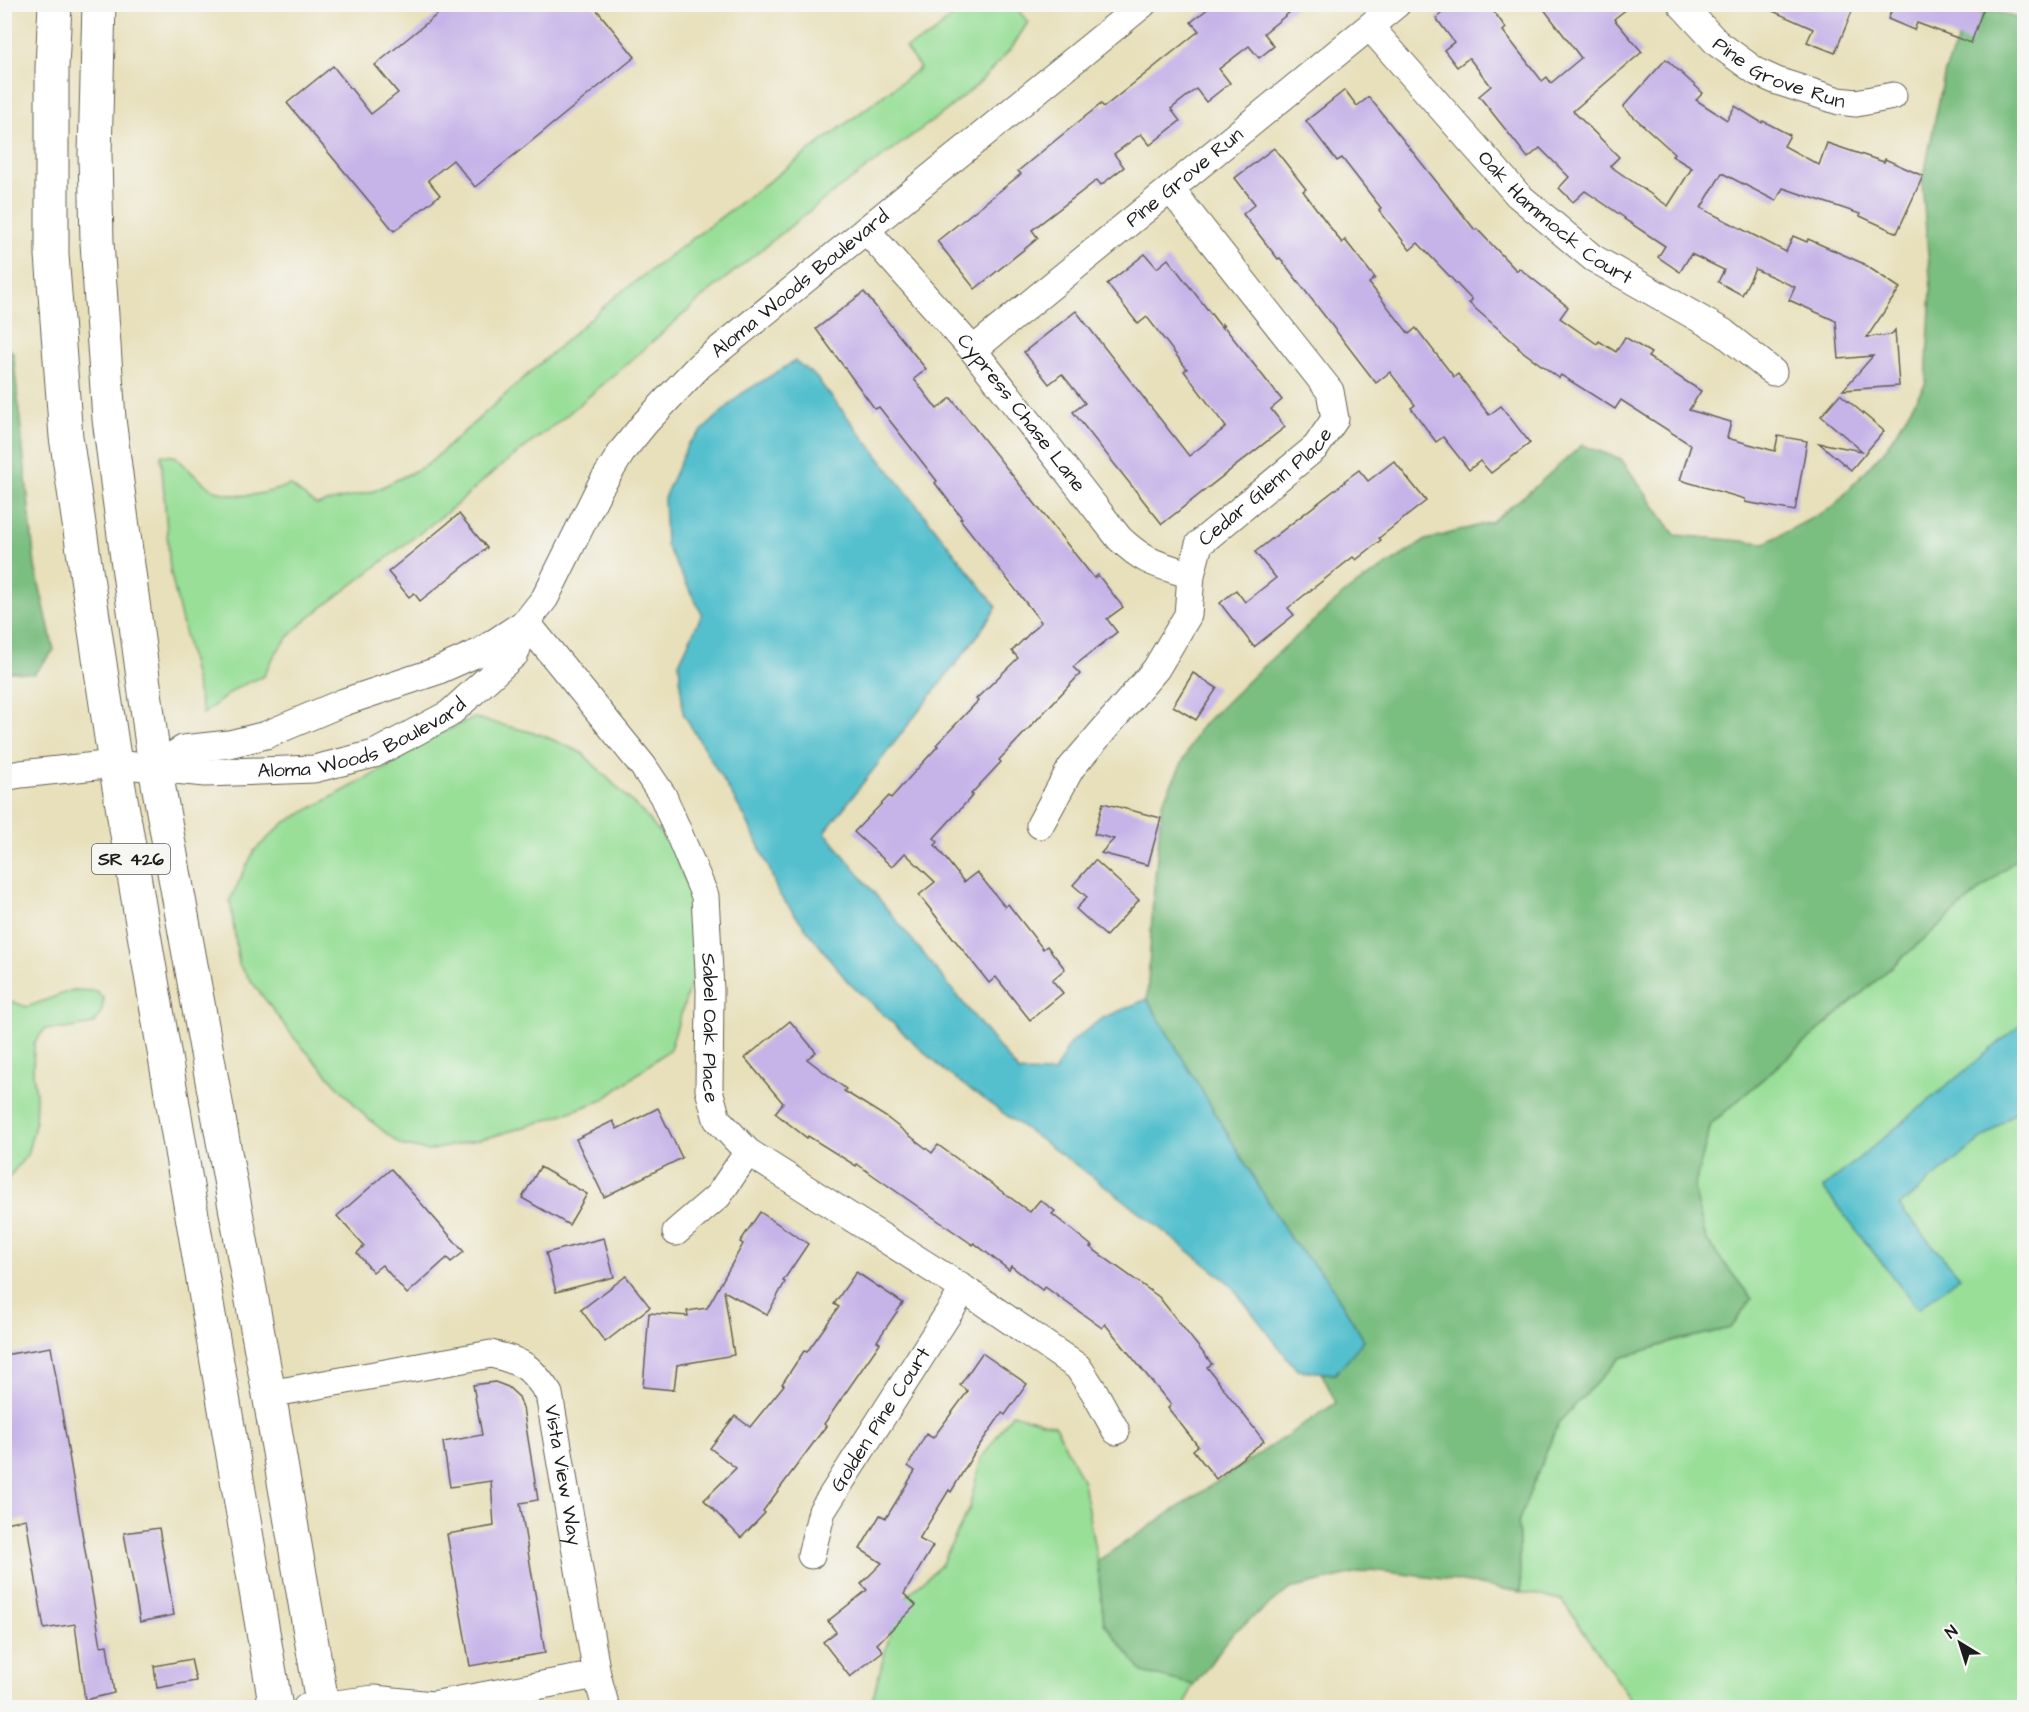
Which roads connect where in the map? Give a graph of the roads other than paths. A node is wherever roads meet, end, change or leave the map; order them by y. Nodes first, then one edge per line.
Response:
1 (55, 4) edge
2 (99, 4) edge
3 (1143, 4) edge
4 (1397, 4) edge
5 (1681, 4) edge
6 (1370, 27) junction
7 (1893, 96) dead end
8 (1171, 190) junction
9 (866, 230) junction
10 (973, 350) junction
11 (1773, 372) dead end
12 (1191, 574) junction
13 (526, 622) junction
14 (115, 764) junction
15 (155, 767) junction
16 (4, 777) edge
17 (1040, 825) dead end
18 (748, 1152) junction
19 (676, 1232) dead end
20 (964, 1289) junction
21 (269, 1394) junction
22 (1116, 1431) dead end
23 (811, 1555) dead end
24 (597, 1676) junction
25 (318, 1706) edge
26 (429, 1706) edge
27 (276, 1707) edge
28 (606, 1707) edge

1 - 14 main road, SR 426
2 - 15 main road, SR 426
3 - 9 street, Aloma Woods Boulevard
4 - 6 street, Pine Grove Run
5 - 7 street, Pine Grove Run
6 - 8 street, Pine Grove Run
6 - 11 street, Oak Hammock Court
8 - 10 street, Pine Grove Run
8 - 12 street, Cedar Glenn Place
9 - 10 street, Cypress Chase Lane
9 - 13 street, Aloma Woods Boulevard
10 - 12 street, Cypress Chase Lane
12 - 17 street, Cedar Glenn Place
13 - 15 street, Aloma Woods Boulevard
13 - 15 street, Aloma Woods Boulevard
13 - 18 street, Sabel Oak Place
14 - 15 street, Aloma Woods Boulevard
14 - 16 street, Aloma Woods Boulevard
14 - 27 main road, SR 426
15 - 21 main road, SR 426
18 - 19 street
18 - 20 street, Sabel Oak Place
20 - 22 street, Sabel Oak Place
20 - 23 street, Golden Pine Court
21 - 24 street, Vista View Way
21 - 25 main road, SR 426
24 - 26 street
24 - 28 street, Vista View Way
25 - 26 street

